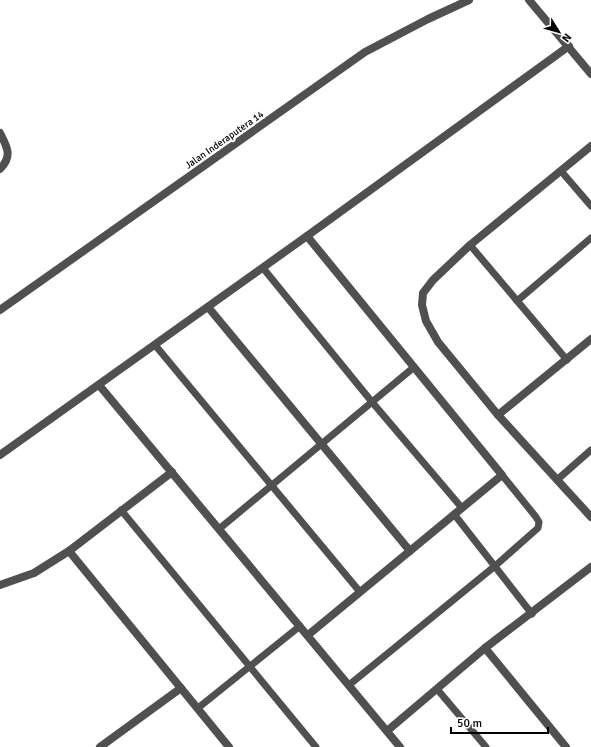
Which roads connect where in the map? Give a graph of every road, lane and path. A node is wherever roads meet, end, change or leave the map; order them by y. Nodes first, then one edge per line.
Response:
1 (469, 0) edge
2 (529, 0) edge
3 (568, 46) junction
4 (591, 74) edge
5 (0, 133) edge
6 (591, 146) edge
7 (0, 169) edge
8 (561, 171) junction
9 (591, 206) edge
10 (307, 236) junction
11 (591, 238) edge
12 (470, 245) junction
13 (263, 268) junction
14 (517, 301) junction
15 (208, 307) junction
16 (0, 310) edge
17 (591, 339) edge
18 (155, 345) junction
19 (567, 360) junction
20 (413, 368) junction
21 (99, 385) junction
22 (372, 402) junction
23 (498, 415) junction
24 (321, 444) junction
25 (591, 450) edge
26 (0, 455) edge
27 (172, 472) junction
28 (502, 475) junction
29 (558, 479) junction
30 (271, 486) junction
31 (462, 508) junction
32 (121, 510) junction
33 (454, 514) junction
34 (591, 517) edge
35 (220, 529) junction
36 (69, 551) junction
37 (410, 551) junction
38 (494, 566) junction
39 (591, 566) edge
40 (0, 585) edge
41 (360, 592) junction
42 (532, 614) junction
43 (300, 626) junction
44 (308, 635) junction
45 (485, 648) junction
46 (250, 666) junction
47 (349, 685) junction
48 (181, 688) junction
49 (437, 689) junction
50 (198, 708) junction
51 (387, 731) junction
52 (100, 747) edge
53 (229, 747) edge
54 (316, 747) edge
55 (400, 747) edge
56 (486, 747) edge
57 (566, 747) edge

1 - 16 street, Jalan Inderaputera 14
2 - 3 street
3 - 4 street
3 - 10 street
5 - 7 street
6 - 8 street
8 - 9 lane
8 - 12 street
10 - 13 street
10 - 20 street
11 - 14 lane
12 - 14 lane
12 - 23 street
13 - 15 street
13 - 22 lane
14 - 19 lane
15 - 18 street
15 - 24 street
17 - 19 street
18 - 21 street
18 - 30 lane
19 - 23 street
20 - 22 lane
20 - 28 street
21 - 26 street
21 - 27 street
22 - 24 lane
22 - 31 lane
23 - 29 street
24 - 30 lane
24 - 37 street
25 - 29 lane
27 - 32 street
27 - 35 street
28 - 31 street
28 - 38 lane
29 - 34 street
30 - 35 lane
30 - 41 lane
31 - 33 street
32 - 36 street
32 - 46 lane
33 - 37 street
33 - 38 lane
35 - 43 street
36 - 40 street
36 - 48 street
37 - 41 street
38 - 42 lane
38 - 47 lane
39 - 42 street
41 - 44 street
42 - 45 street
43 - 44 street
43 - 46 lane
44 - 47 street
45 - 49 street
45 - 57 street
46 - 50 lane
46 - 54 lane
47 - 51 street
48 - 50 street
48 - 52 street
49 - 51 street
49 - 56 lane
50 - 53 street
51 - 55 street

